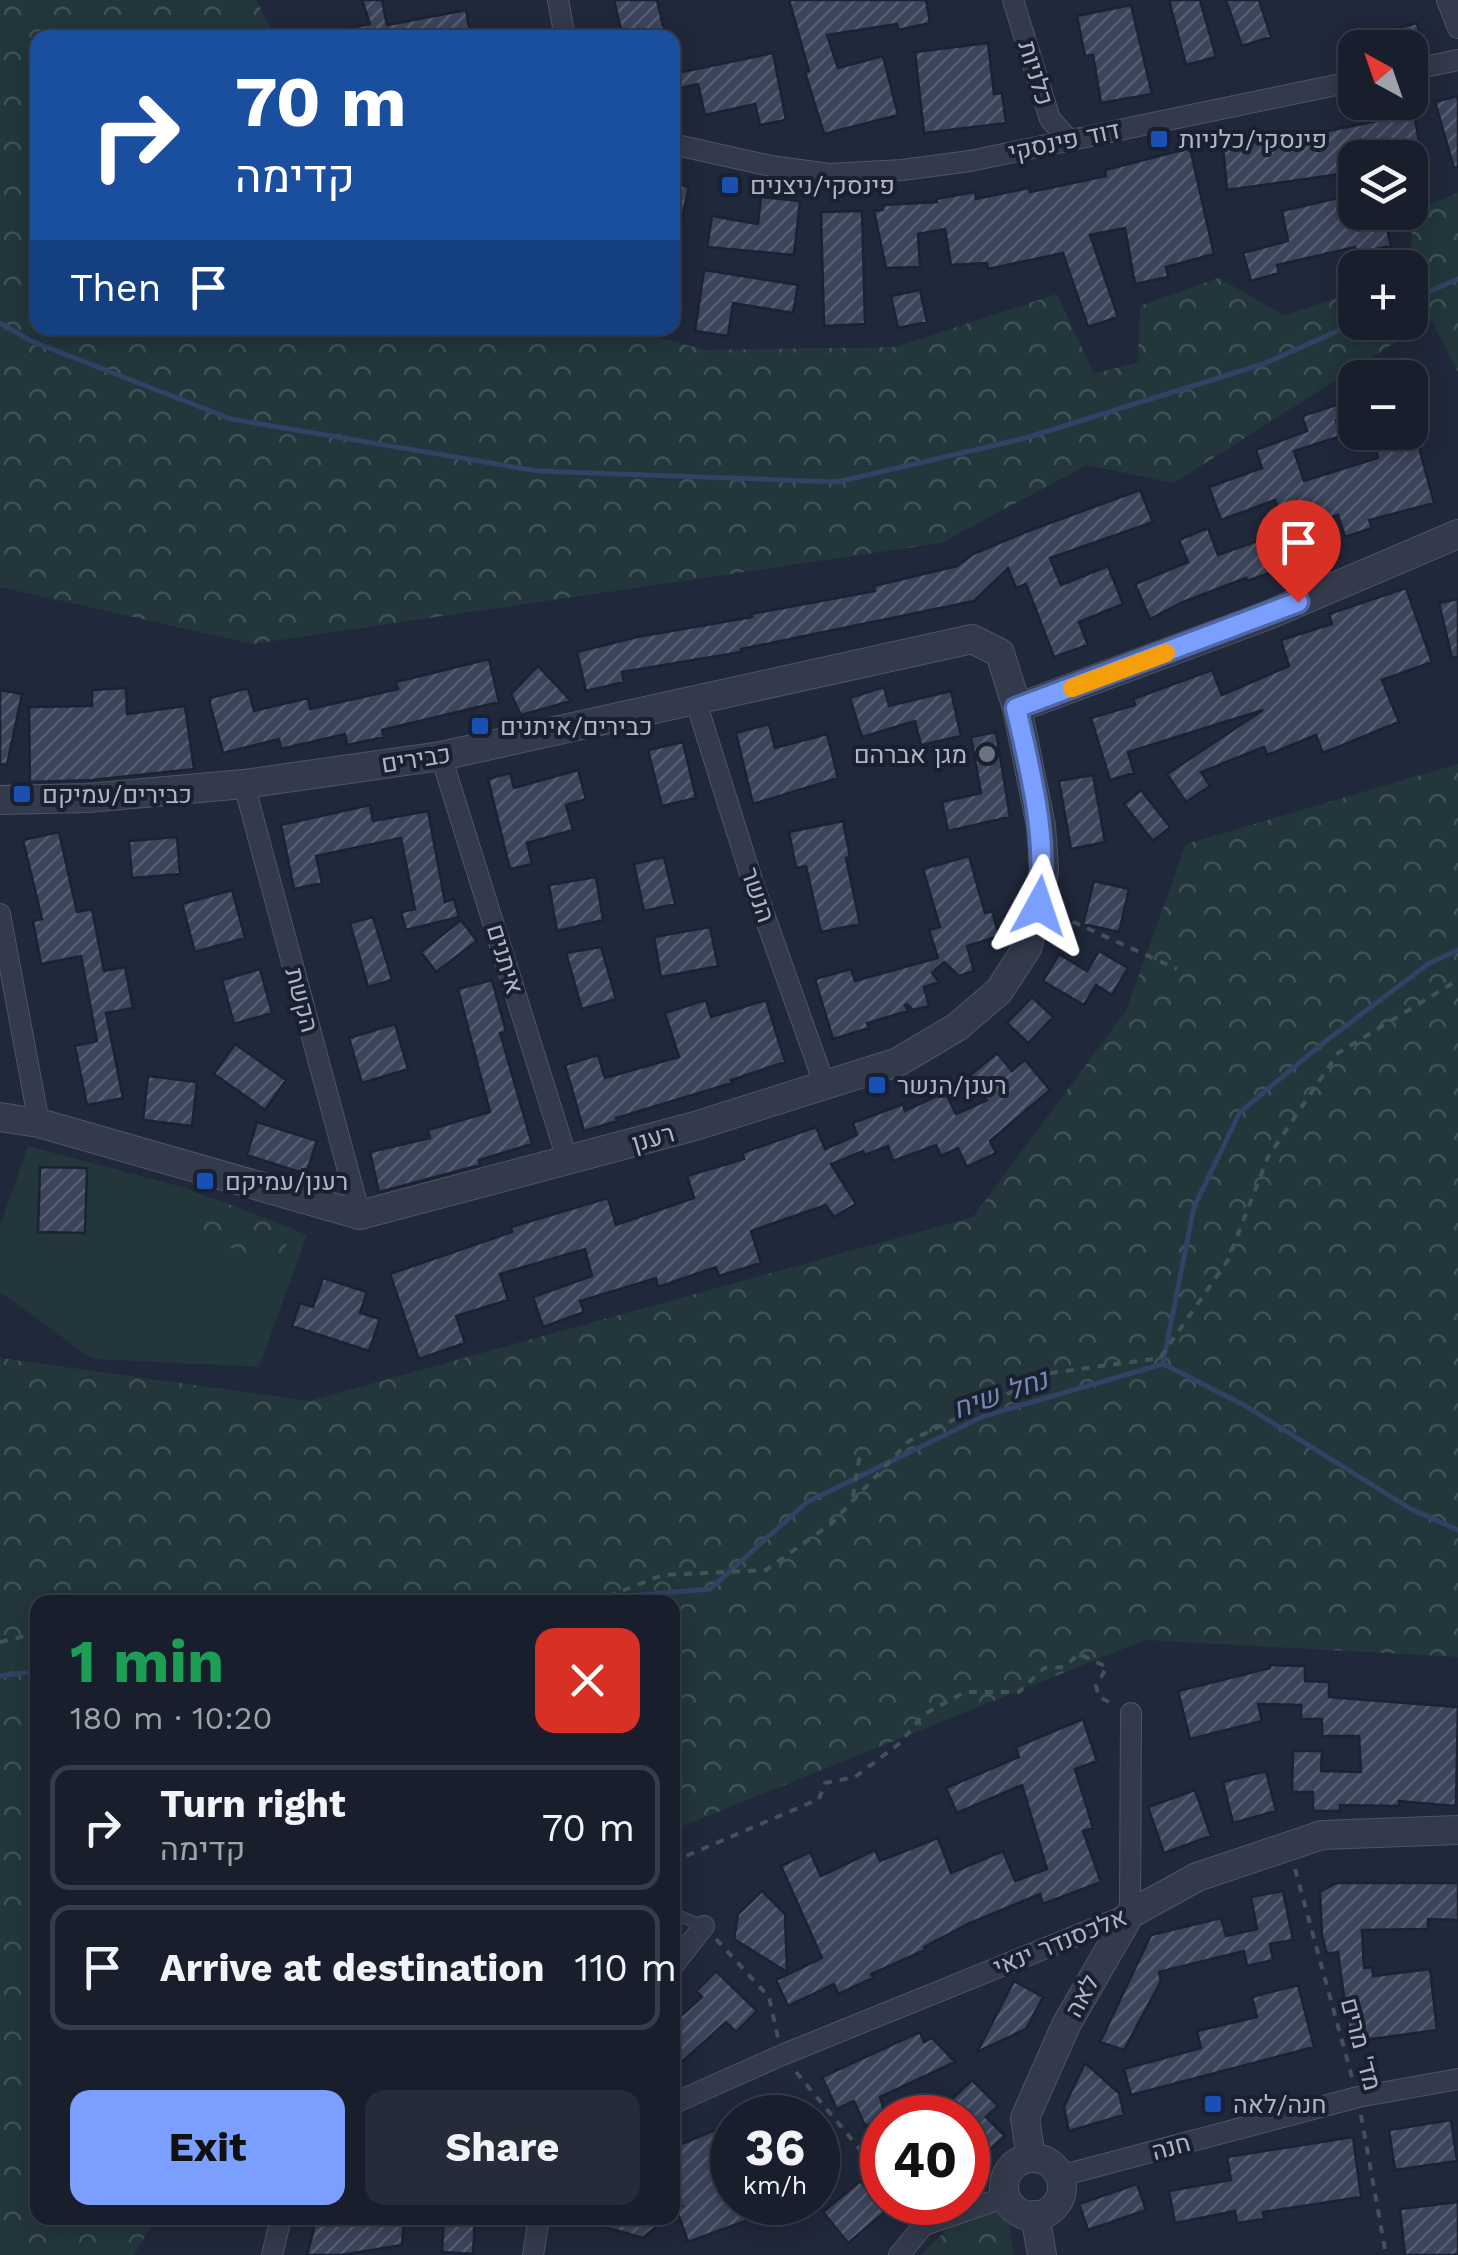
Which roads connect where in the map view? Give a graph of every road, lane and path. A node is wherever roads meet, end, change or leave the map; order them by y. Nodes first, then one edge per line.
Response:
1 (558, 0) edge
2 (1013, 0) edge
3 (1447, 0) edge
4 (1458, 28) edge
5 (564, 30) edge
6 (1458, 60) edge
7 (1428, 66) edge
8 (1338, 85) edge
9 (1069, 140) junction
10 (680, 146) edge
11 (1458, 534) edge
12 (696, 702) junction
13 (1016, 708) junction
14 (441, 756) junction
15 (244, 784) junction
16 (0, 800) edge
17 (1039, 906) junction
18 (0, 914) edge
19 (1177, 969) dead end
20 (1458, 980) edge
21 (825, 1086) junction
22 (0, 1117) edge
23 (39, 1123) junction
24 (568, 1162) junction
25 (360, 1215) junction
26 (860, 1447) dead end
27 (852, 1501) junction
28 (611, 1595) edge
29 (30, 1635) edge
30 (0, 1642) edge
31 (1127, 1709) joint
32 (1458, 1830) edge
33 (1288, 1845) junction
34 (680, 1859) edge
35 (1130, 1914) junction
36 (680, 1916) edge
37 (704, 1926) joint
38 (680, 1957) edge
39 (1458, 2078) edge
40 (1358, 2098) junction
41 (680, 2100) edge
42 (1031, 2158) junction
43 (1060, 2176) junction
44 (1006, 2197) junction
45 (1035, 2216) junction
46 (537, 2225) edge
47 (533, 2255) edge
48 (899, 2255) edge
49 (1042, 2255) edge
50 (1386, 2255) edge

1 - 5 street
2 - 9 street, כלניות
3 - 4 street
6 - 7 street
8 - 9 street, דוד פינסקי
9 - 10 street, דוד פינסקי
11 - 13 street
12 - 13 street, כבירים
12 - 14 street, כבירים
12 - 21 street, הנשר
13 - 17 street, רענן
14 - 15 street, כבירים
14 - 24 street, איתנים
15 - 16 street, כבירים
15 - 25 street, הקשת
17 - 19 path
17 - 21 street, רענן
18 - 23 street
20 - 27 path
21 - 24 street, רענן
22 - 23 street
23 - 25 street
24 - 25 street, רענן
26 - 27 path
27 - 28 path
29 - 30 path
31 - 34 path
31 - 35 street, לאה
32 - 33 street, אלכסנדר ינאי
33 - 35 street, אלכסנדר ינאי
33 - 40 path, מד' מרים
35 - 41 street, אלכסנדר ינאי
35 - 42 street, לאה
36 - 37 lane
37 - 38 street
39 - 40 street, חנה
40 - 43 street, חנה
40 - 50 path, מד' מרים
42 - 43 street
42 - 44 street
43 - 45 street
44 - 45 street
44 - 48 street
45 - 49 street
46 - 47 street

